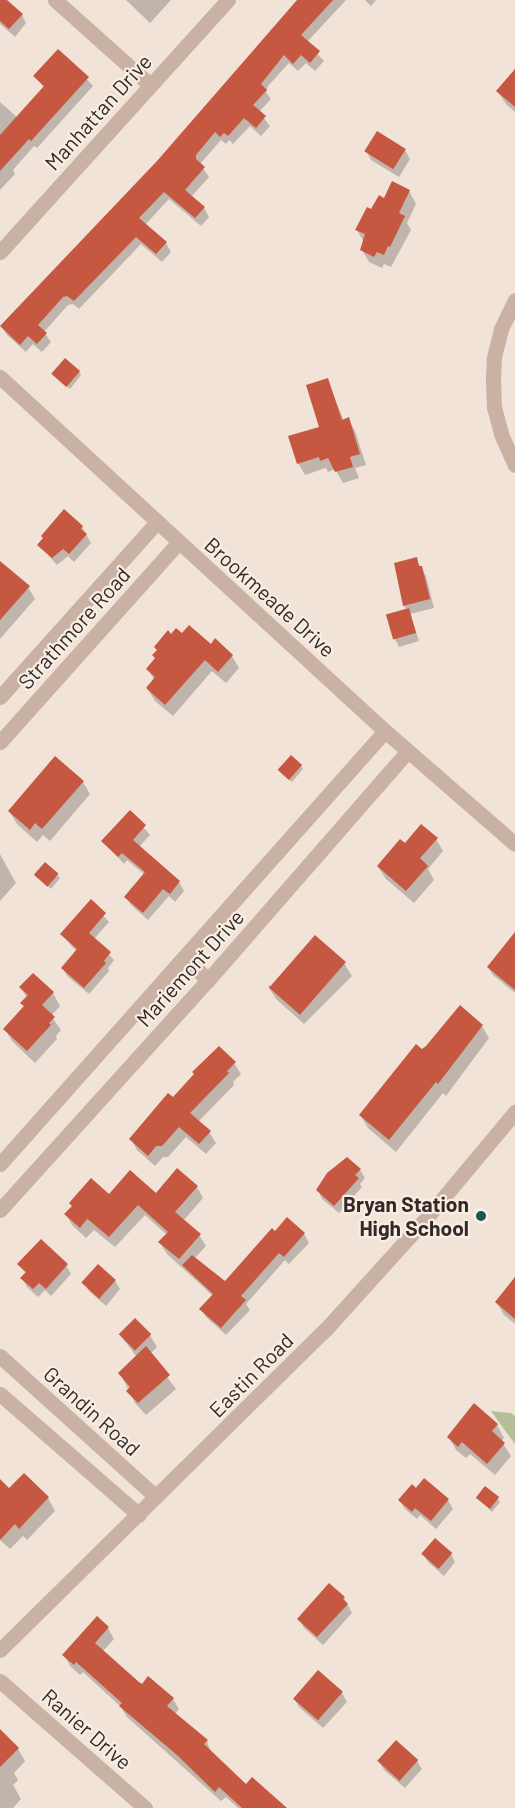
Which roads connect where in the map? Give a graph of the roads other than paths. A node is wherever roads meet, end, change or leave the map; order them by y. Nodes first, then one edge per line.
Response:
1 (55, 0) edge
2 (228, 0) edge
3 (150, 85) junction
4 (0, 252) edge
5 (515, 300) edge
6 (0, 377) edge
7 (515, 465) edge
8 (157, 522) junction
9 (179, 542) junction
10 (0, 697) edge
11 (386, 731) junction
12 (0, 742) edge
13 (408, 751) junction
14 (515, 844) edge
15 (185, 958) junction
16 (208, 980) junction
17 (515, 1112) edge
18 (0, 1164) edge
19 (0, 1210) edge
20 (0, 1356) edge
21 (0, 1394) edge
22 (156, 1497) junction
23 (139, 1515) junction
24 (0, 1650) edge
25 (0, 1681) edge
26 (146, 1808) edge

1 - 3 street
2 - 3 street, Manhattan Drive
3 - 4 street, Manhattan Drive
5 - 7 street
6 - 8 street, Brookmeade Drive
8 - 9 street, Brookmeade Drive
8 - 10 street, Strathmore Road
9 - 11 street, Brookmeade Drive
9 - 12 street, Strathmore Road
11 - 13 street, Brookmeade Drive
11 - 15 street, Mariemont Drive
13 - 14 street, Brookmeade Drive
13 - 16 street, Mariemont Drive
15 - 16 street
15 - 18 street, Mariemont Drive
16 - 19 street, Mariemont Drive
17 - 22 street, Eastin Road
20 - 22 street, Grandin Road
21 - 23 street
22 - 23 street, Eastin Road
23 - 24 street, Eastin Road
25 - 26 street, Ranier Drive

